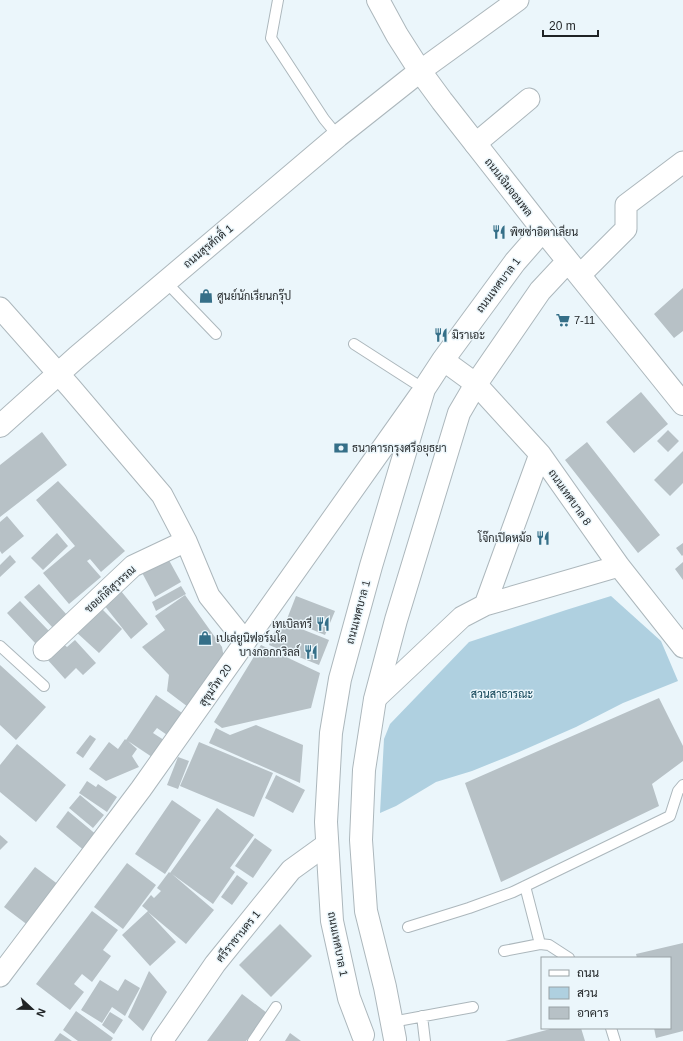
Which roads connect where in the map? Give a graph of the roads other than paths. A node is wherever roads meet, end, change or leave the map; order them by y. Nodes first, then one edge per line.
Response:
1 (278, 0) edge
2 (378, 0) edge
3 (518, 0) edge
4 (420, 71) junction
5 (529, 99) dead end
6 (338, 136) junction
7 (475, 144) junction
8 (683, 162) edge
9 (543, 230) junction
10 (574, 268) junction
11 (166, 282) junction
12 (0, 308) edge
13 (216, 334) dead end
14 (354, 344) dead end
15 (443, 360) junction
16 (58, 374) junction
17 (476, 384) junction
18 (424, 389) junction
19 (683, 404) edge
20 (0, 426) edge
21 (540, 454) junction
22 (186, 541) junction
23 (619, 566) junction
24 (485, 605) junction
25 (245, 641) junction
26 (0, 646) edge
27 (683, 647) edge
28 (44, 650) dead end
29 (44, 686) dead end
30 (375, 700) junction
31 (683, 785) edge
32 (327, 844) junction
33 (525, 886) junction
34 (408, 927) dead end
35 (540, 944) junction
36 (504, 951) dead end
37 (567, 957) edge
38 (0, 976) edge
39 (276, 1007) dead end
40 (473, 1007) dead end
41 (422, 1016) junction
42 (611, 1029) edge
43 (394, 1034) edge
44 (361, 1038) edge
45 (162, 1041) edge
46 (253, 1041) edge
47 (425, 1041) edge
48 (615, 1041) edge

1 - 6 lane
2 - 4 street, ถนนเจิมจอมพล
3 - 4 street
4 - 6 street, ถนนสุรศักดิ์ 1
4 - 7 street, ถนนเจิมจอมพล
5 - 7 street
6 - 11 street, ถนนสุรศักดิ์ 1
7 - 9 street, ถนนเจิมจอมพล
8 - 10 street
9 - 10 street, ถนนเจิมจอมพล
9 - 15 street, ถนนเทศบาล 1
10 - 17 street
10 - 19 street, ถนนเจิมจอมพล
11 - 13 lane
11 - 16 street, ถนนสุรศักดิ์ 1
12 - 16 street
14 - 18 lane
15 - 17 street, ถนนเทศบาล 8
15 - 18 street, ถนนเทศบาล 1
16 - 20 street, ถนนสุรศักดิ์ 1
16 - 22 street
17 - 21 street, ถนนเทศบาล 8
17 - 30 street
18 - 25 street, สุขุมวิท 20
18 - 32 street, ถนนเทศบาล 1
21 - 23 street, ถนนเทศบาล 8
21 - 24 street
22 - 25 street
22 - 28 street, ชอยกิติสุวรรณ
23 - 24 street
23 - 27 street, ถนนเทศบาล 8
24 - 30 street
25 - 38 street, สุขุมวิท 20
26 - 29 lane
30 - 43 street
31 - 33 lane
32 - 44 street, ถนนเทศบาล 1
32 - 45 street, ศรีราชานคร 1
33 - 34 lane
33 - 35 lane
35 - 36 lane
35 - 37 lane
39 - 46 lane
40 - 41 lane
41 - 43 lane
41 - 47 lane
42 - 48 lane
43 - 44 street

